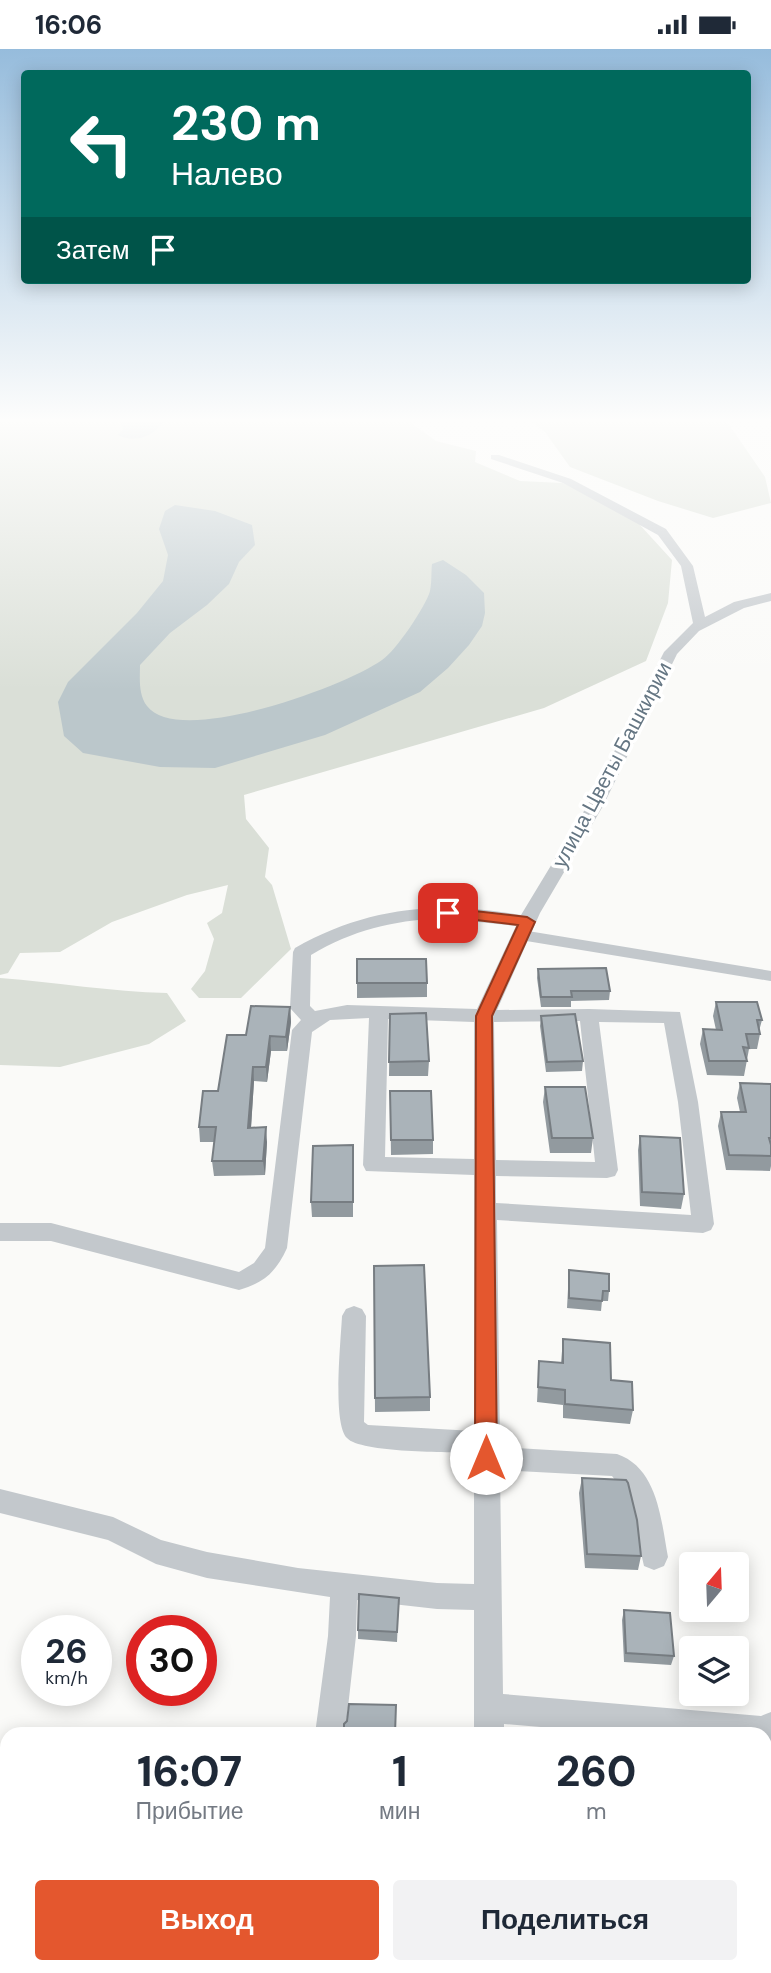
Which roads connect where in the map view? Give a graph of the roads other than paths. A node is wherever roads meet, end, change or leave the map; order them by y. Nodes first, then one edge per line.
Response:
1 (621, 510) edge
2 (771, 597) edge
3 (700, 625) junction
4 (524, 929) junction
5 (771, 977) edge
6 (379, 1012) junction
7 (589, 1015) junction
8 (484, 1016) junction
9 (312, 1019) junction
10 (485, 1167) junction
11 (485, 1211) junction
12 (0, 1232) edge
13 (354, 1316) dead end
14 (486, 1450) junction
15 (0, 1501) edge
16 (654, 1557) dead end
17 (344, 1586) junction
18 (487, 1597) junction
19 (489, 1721) edge
20 (331, 1727) edge
21 (652, 1727) edge

1 - 3 street
2 - 3 street, улица Цветы Башкирии
3 - 4 street, улица Цветы Башкирии
4 - 5 lane
4 - 8 street, улица Цветы Башкирии
4 - 9 street
6 - 8 street
6 - 9 street
6 - 10 street
7 - 8 street
7 - 10 street
7 - 11 street
8 - 10 street, улица Цветы Башкирии
9 - 12 street
10 - 11 street, улица Цветы Башкирии
11 - 14 street, улица Цветы Башкирии
13 - 14 street
14 - 16 street
14 - 18 street, улица Цветы Башкирии
15 - 17 street
17 - 18 street
17 - 20 street
18 - 19 street, улица Цветы Башкирии
19 - 21 street

